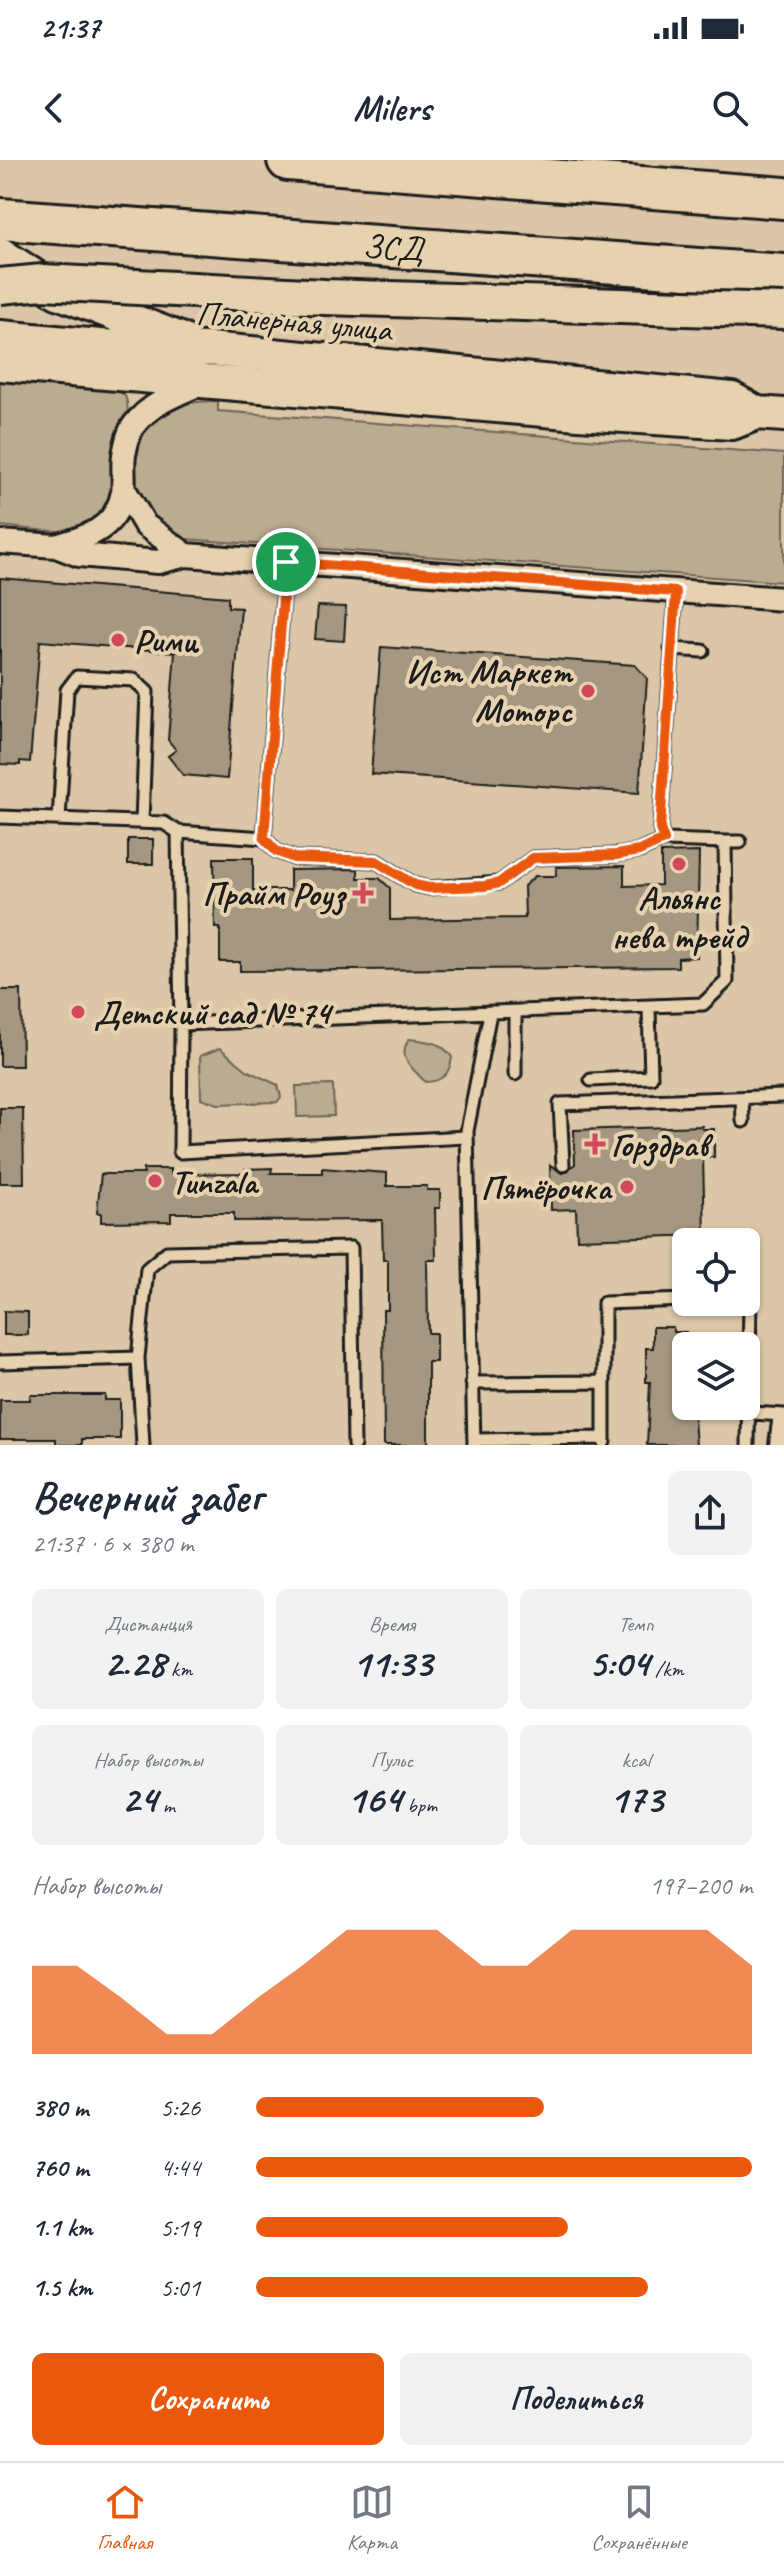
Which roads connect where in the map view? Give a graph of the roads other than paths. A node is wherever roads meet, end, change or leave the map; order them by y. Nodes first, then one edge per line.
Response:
1 (288, 160) edge
2 (784, 198) edge
3 (0, 219) edge
4 (0, 254) edge
5 (784, 275) edge
6 (0, 286) edge
7 (784, 311) edge
8 (0, 337) edge
9 (209, 349) junction
10 (0, 364) edge
11 (207, 381) junction
12 (580, 399) junction
13 (770, 414) edge
14 (124, 489) junction
15 (0, 542) edge
16 (56, 546) junction
17 (186, 555) junction
18 (286, 562) junction
19 (676, 592) junction
20 (784, 599) edge
21 (671, 649) junction
22 (703, 651) dead end
23 (0, 817) edge
24 (59, 819) junction
25 (142, 822) junction
26 (178, 832) junction
27 (264, 838) junction
28 (664, 840) junction
29 (725, 842) junction
30 (740, 842) dead end
31 (649, 1008) junction
32 (490, 1013) junction
33 (515, 1013) junction
34 (181, 1024) junction
35 (515, 1074) dead end
36 (591, 1080) dead end
37 (784, 1096) edge
38 (742, 1098) junction
39 (743, 1121) dead end
40 (466, 1137) junction
41 (563, 1165) dead end
42 (672, 1301) edge
43 (138, 1358) junction
44 (0, 1362) edge
45 (604, 1382) junction
46 (472, 1383) junction
47 (760, 1414) edge
48 (784, 1415) edge
49 (750, 1420) edge
50 (784, 1422) edge
51 (604, 1441) edge
52 (474, 1443) edge
53 (143, 1445) edge
54 (354, 1445) edge
55 (748, 1445) edge
56 (781, 1445) edge

1 - 2 highway
3 - 5 highway, ЗСД
4 - 9 main road
6 - 7 main road, bridge
8 - 9 main road, Планерная улица
9 - 12 main road, Планерная улица
10 - 11 main road, Планерная улица
11 - 12 main road, Планерная улица
11 - 14 street
12 - 13 main road
14 - 16 street
14 - 17 street
15 - 16 street
16 - 17 street
17 - 18 street
18 - 19 street
18 - 27 lane
19 - 20 street
19 - 21 lane
21 - 22 lane
21 - 28 lane
23 - 24 lane
24 - 25 lane
24 - 25 lane
25 - 26 lane
26 - 27 lane
26 - 34 lane
27 - 28 lane
28 - 29 lane
29 - 30 lane
29 - 31 lane
31 - 33 lane
31 - 36 lane
32 - 33 lane
32 - 34 lane
32 - 40 lane
33 - 35 lane
34 - 40 lane
37 - 38 lane
38 - 39 lane
38 - 41 lane
40 - 46 lane
42 - 45 lane
43 - 44 lane
43 - 53 lane
43 - 54 lane
45 - 46 lane
45 - 51 lane
46 - 52 lane
47 - 48 lane
49 - 55 lane
50 - 56 street
51 - 52 lane

